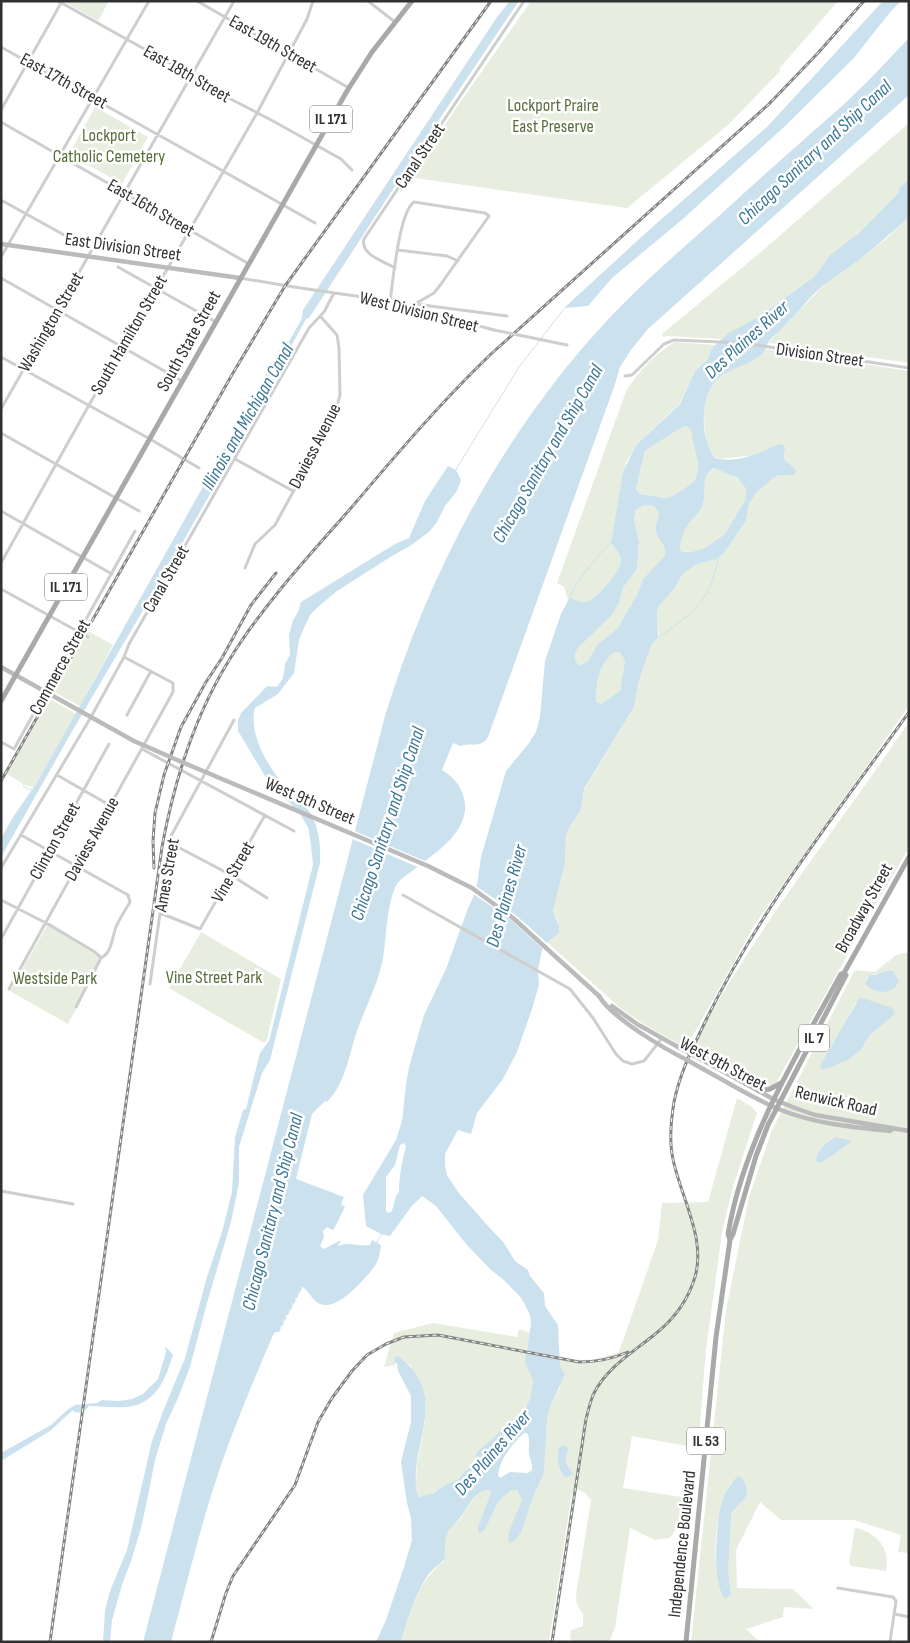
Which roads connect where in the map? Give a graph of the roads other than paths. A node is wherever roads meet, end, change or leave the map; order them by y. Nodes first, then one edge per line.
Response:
1 (148, 1) edge
2 (197, 1) edge
3 (234, 1) edge
4 (312, 1) edge
5 (368, 1) edge
6 (412, 1) edge
7 (524, 1) edge
8 (60, 2) edge
9 (225, 17) junction
10 (395, 22) junction
11 (127, 40) junction
12 (1, 47) edge
13 (289, 53) junction
14 (29, 62) junction
15 (191, 75) junction
16 (349, 88) junction
17 (93, 97) junction
18 (1, 110) edge
19 (257, 113) junction
20 (1, 122) edge
21 (158, 134) junction
22 (316, 146) junction
23 (60, 155) junction
24 (352, 170) dead end
25 (224, 171) junction
26 (125, 192) junction
27 (1, 200) edge
28 (283, 205) junction
29 (27, 214) junction
30 (315, 223) dead end
31 (189, 230) junction
32 (75, 241) dead end
33 (1, 244) edge
34 (8, 245) junction
35 (398, 250) junction
36 (88, 256) junction
37 (1, 257) edge
38 (458, 261) junction
39 (249, 264) junction
40 (118, 267) dead end
41 (169, 267) junction
42 (395, 268) junction
43 (1, 278) edge
44 (240, 278) junction
45 (156, 289) junction
46 (333, 293) junction
47 (390, 301) junction
48 (416, 304) junction
49 (407, 306) junction
50 (57, 310) junction
51 (320, 316) junction
52 (507, 316) dead end
53 (216, 322) junction
54 (568, 345) dead end
55 (122, 346) junction
56 (1, 357) edge
57 (909, 368) edge
58 (24, 369) junction
59 (625, 376) dead end
60 (183, 381) junction
61 (89, 405) junction
62 (1, 409) edge
63 (1, 433) edge
64 (150, 439) junction
65 (235, 459) junction
66 (56, 464) junction
67 (199, 468) dead end
68 (293, 491) junction
69 (116, 498) junction
70 (139, 511) dead end
71 (1, 512) edge
72 (23, 524) junction
73 (135, 531) dead end
74 (83, 557) junction
75 (1, 563) edge
76 (245, 568) dead end
77 (112, 574) junction
78 (1, 589) edge
79 (49, 616) junction
80 (80, 632) junction
81 (88, 637) dead end
82 (124, 657) junction
83 (1, 667) edge
84 (151, 671) junction
85 (16, 675) junction
86 (46, 692) junction
87 (1, 701) edge
88 (127, 715) dead end
89 (91, 717) junction
90 (234, 720) dead end
91 (1, 742) edge
92 (109, 744) dead end
93 (142, 749) junction
94 (57, 775) junction
95 (202, 780) junction
96 (83, 790) junction
97 (111, 806) junction
98 (265, 816) junction
99 (294, 831) dead end
100 (20, 835) junction
101 (170, 841) junction
102 (50, 851) junction
103 (909, 857) edge
104 (77, 866) junction
105 (1, 868) edge
106 (231, 875) junction
107 (403, 894) dead end
108 (267, 898) dead end
109 (1, 900) edge
110 (18, 908) junction
111 (160, 912) junction
112 (46, 923) junction
113 (1, 938) edge
114 (101, 958) junction
115 (844, 973) junction
116 (150, 984) dead end
117 (9, 989) dead end
118 (599, 996) junction
119 (76, 1007) dead end
120 (662, 1038) junction
121 (658, 1044) junction
122 (782, 1082) junction
123 (759, 1091) junction
124 (773, 1099) junction
125 (779, 1102) junction
126 (770, 1105) junction
127 (776, 1108) junction
128 (894, 1129) junction
129 (909, 1131) edge
130 (1, 1191) edge
131 (73, 1204) dead end
132 (730, 1240) junction
133 (838, 1588) dead end
134 (895, 1614) junction
135 (909, 1616) edge
136 (686, 1642) edge
137 (890, 1642) edge

1 - 11 street
2 - 9 street, East 19th Street
3 - 9 street, Washington Street
4 - 13 street, South Hamilton Street
5 - 10 street
6 - 10 main road, South State Street / IL 171
7 - 42 street, Canal Street
8 - 11 street, East 18th Street
8 - 14 street
9 - 13 street, East 19th Street
9 - 15 street, Washington Street
10 - 16 main road, South State Street / IL 171
11 - 15 street, East 18th Street
11 - 17 street
12 - 14 street, East 17th Street
13 - 16 street, East 19th Street
13 - 19 street, South Hamilton Street
14 - 17 street, East 17th Street
14 - 18 street
15 - 19 street, East 18th Street
15 - 21 street, Washington Street
16 - 22 main road, South State Street / IL 171
17 - 21 street, East 17th Street
17 - 23 street
19 - 22 street, East 18th Street
19 - 25 street, South Hamilton Street
20 - 23 street, East 16th Street
21 - 25 street, East 17th Street
21 - 26 street, Washington Street
22 - 24 street, East 18th Street
22 - 28 main road, South State Street / IL 171
23 - 26 street, East 16th Street
23 - 29 street
25 - 28 street, East 17th Street
25 - 31 street, South Hamilton Street
26 - 31 street, East 16th Street
26 - 36 street, Washington Street
27 - 29 street
28 - 30 street, East 17th Street
28 - 39 main road, South State Street / IL 171
29 - 32 street
29 - 34 street
31 - 39 street, East 16th Street
31 - 41 street, South Hamilton Street
33 - 34 main road, East Division Street
34 - 36 main road, East Division Street
34 - 37 street
35 - 38 street
35 - 38 street
35 - 42 street
36 - 41 main road, East Division Street
36 - 50 street, Washington Street
38 - 48 street
39 - 44 main road, South State Street / IL 171
40 - 45 street
41 - 44 main road, East Division Street
41 - 45 street, South Hamilton Street
42 - 47 street
43 - 50 street
44 - 46 street, West Division Street
44 - 53 main road, South State Street / IL 171
45 - 53 street
45 - 55 street, South Hamilton Street
46 - 47 street, West Division Street
46 - 51 street, Canal Street
47 - 49 street, West Division Street
48 - 49 street
48 - 52 street
49 - 54 street, West Division Street, bridge
50 - 55 street
50 - 58 street, Washington Street
51 - 65 street, Canal Street
51 - 68 street, Daviess Avenue
53 - 60 main road, South State Street / IL 171
55 - 60 street
55 - 61 street, South Hamilton Street
56 - 58 street
57 - 59 street, Division Street
58 - 61 street
58 - 62 street, Washington Street
60 - 64 main road, South State Street / IL 171
61 - 64 street
61 - 66 street, South Hamilton Street
63 - 66 street
64 - 67 street
64 - 69 main road, South State Street / IL 171
65 - 68 street
65 - 82 street, Canal Street
66 - 69 street
66 - 72 street, South Hamilton Street
68 - 76 street, Daviess Avenue
69 - 70 street
69 - 74 main road, South State Street / IL 171
71 - 72 street
72 - 74 street
72 - 75 street, South Hamilton Street
73 - 77 street, Commerce Street
74 - 77 street
74 - 79 main road, South State Street / IL 171
77 - 80 street, Commerce Street
78 - 79 street
79 - 80 street
79 - 85 main road, South State Street / IL 171
80 - 81 street
80 - 86 street, Commerce Street
82 - 84 street
82 - 89 street, Canal Street
83 - 85 main road, West 9th Street
84 - 88 street
84 - 93 street, Daviess Avenue
85 - 86 main road, West 9th Street
85 - 87 main road, South State Street / IL 171
86 - 89 main road, West 9th Street
86 - 91 street, Commerce Street
89 - 94 street, Canal Street
89 - 118 main road, West 9th Street, bridge
90 - 95 street, Ames Street
92 - 96 street, Clinton Street
93 - 95 street, West 9th Street
93 - 97 street, Daviess Avenue
94 - 96 street
94 - 100 street, Canal Street
95 - 98 street, West 9th Street
95 - 101 street, Ames Street
96 - 97 street
96 - 102 street, Clinton Street
97 - 104 street, Daviess Avenue
98 - 99 street, West 9th Street
98 - 106 street, Vine Street
100 - 102 street
100 - 105 street, Canal Street
101 - 106 street
101 - 111 street, Ames Street
102 - 104 street
102 - 110 street, Clinton Street
103 - 115 main road, Broadway Street / IL 7
104 - 112 street, Daviess Avenue
104 - 114 street, Ames Street
106 - 108 street
106 - 111 street, Vine Street
107 - 121 street, West 9th Street
109 - 110 street
110 - 112 street
110 - 113 street, Clinton Street
111 - 116 street, Ames Street
112 - 114 street
112 - 117 street, Daviess Avenue
114 - 119 street, Ames Street
115 - 122 main road, Broadway Street / IL 7
115 - 125 main road, Broadway Street / IL 7
118 - 120 main road, West 9th Street
118 - 121 main road, West 9th Street
120 - 121 street, West 9th Street
120 - 123 main road, West 9th Street, bridge
121 - 126 main road, West 9th Street, bridge
122 - 123 main road
122 - 124 main road, Broadway Street / IL 7
123 - 124 main road, West 9th Street
124 - 125 main road, Renwick Road
124 - 126 main road, Independence Boulevard / IL 7
125 - 127 main road, Independence Boulevard / IL 53
125 - 128 main road, Renwick Road
126 - 127 main road, West 9th Street
126 - 132 main road, Independence Boulevard / IL 53
127 - 128 main road, Renwick Road
127 - 132 main road, Independence Boulevard / IL 53
128 - 129 main road, Renwick Road
130 - 131 street
132 - 136 main road, Independence Boulevard / IL 53
133 - 134 street
134 - 135 street
134 - 137 street

